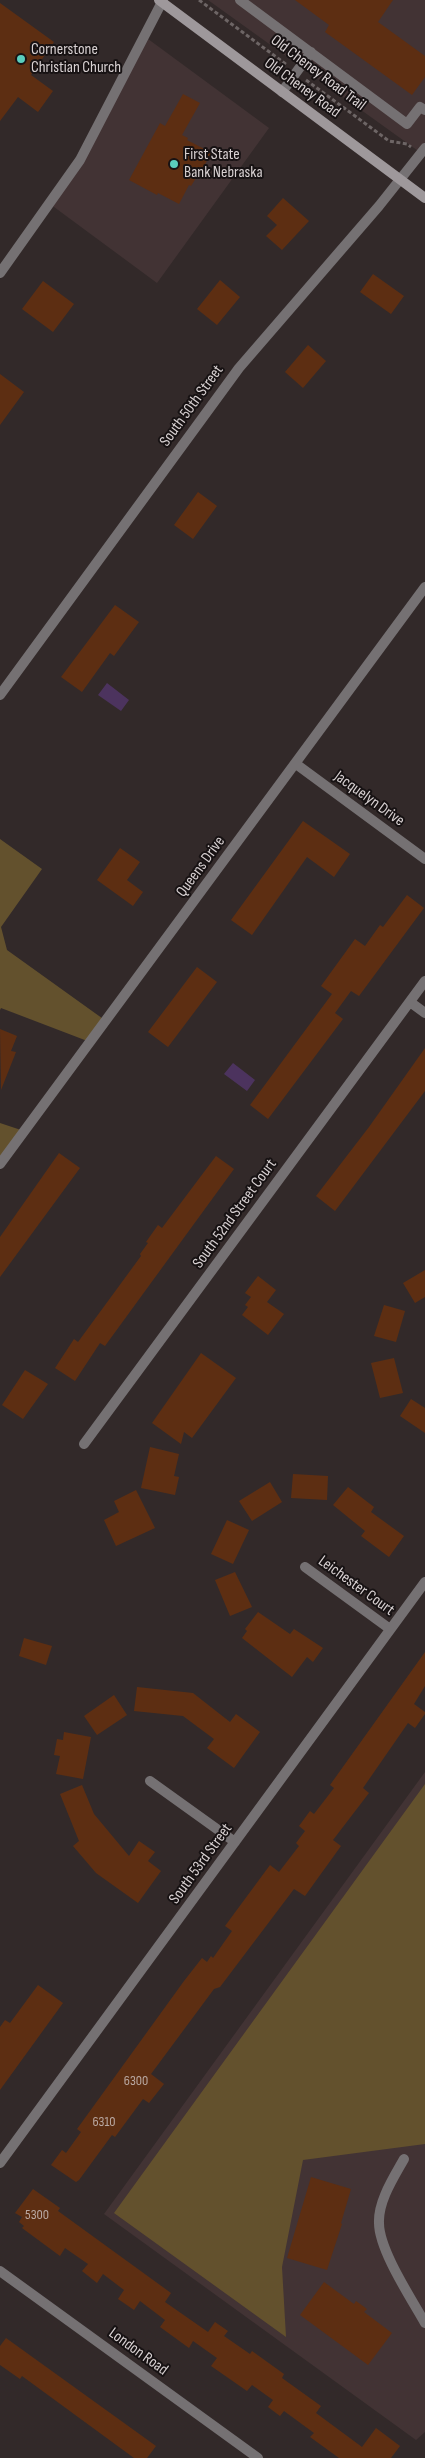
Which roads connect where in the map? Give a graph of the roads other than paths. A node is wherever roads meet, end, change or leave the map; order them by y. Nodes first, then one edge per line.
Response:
1 (150, 0) edge
2 (240, 0) edge
3 (161, 1) edge
4 (311, 52) junction
5 (282, 92) junction
6 (425, 110) edge
7 (423, 151) edge
8 (401, 180) junction
9 (425, 198) edge
10 (0, 273) edge
11 (425, 587) edge
12 (0, 695) edge
13 (296, 764) junction
14 (425, 859) edge
15 (425, 982) edge
16 (410, 1002) junction
17 (425, 1013) edge
18 (0, 1164) edge
19 (84, 1444) dead end
20 (305, 1567) dead end
21 (425, 1582) edge
22 (390, 1629) junction
23 (150, 1781) dead end
24 (235, 1842) junction
25 (404, 2159) dead end
26 (0, 2163) edge
27 (0, 2271) edge
28 (425, 2323) edge
29 (258, 2458) edge

1 - 3 main road, Old Cheney Road
2 - 4 street
3 - 5 main road, Old Cheney Road
3 - 10 street
4 - 5 street
4 - 6 street
5 - 8 main road, Old Cheney Road
7 - 8 street, South 50th Street
8 - 9 main road, Old Cheney Road
8 - 12 street, South 50th Street
11 - 13 street, Queens Drive
13 - 14 street, Jacquelyn Drive
13 - 18 street, Queens Drive
15 - 16 street, South 52nd Street Court
16 - 17 street
16 - 19 street, South 52nd Street Court
20 - 22 street, Leichester Court
21 - 22 street, South 53rd Street
22 - 24 street, South 53rd Street
23 - 24 street
24 - 26 street, South 53rd Street
25 - 28 street
27 - 29 street, London Road

